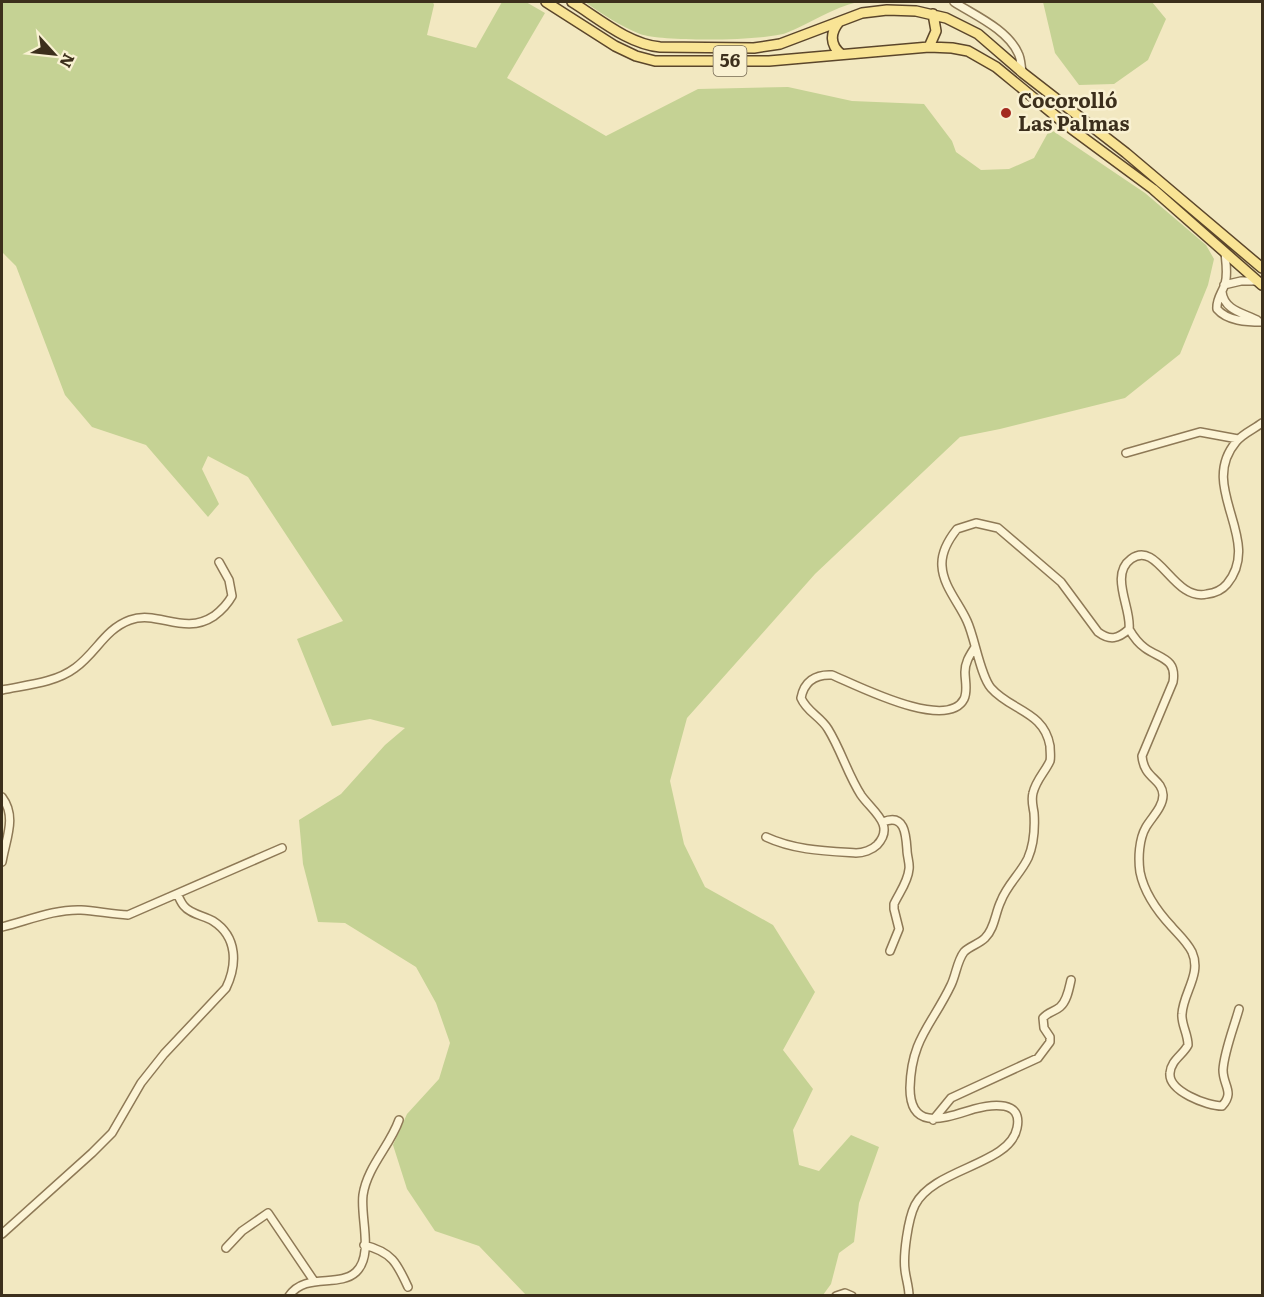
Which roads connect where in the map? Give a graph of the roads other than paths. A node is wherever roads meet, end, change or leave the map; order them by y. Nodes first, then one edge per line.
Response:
1 (546, 2) edge
2 (572, 2) edge
3 (954, 2) edge
4 (933, 14) junction
5 (839, 22) junction
6 (929, 46) junction
7 (841, 54) junction
8 (1023, 74) junction
9 (1225, 253) junction
10 (1263, 268) edge
11 (1260, 283) edge
12 (1223, 288) junction
13 (1262, 322) edge
14 (1263, 423) edge
15 (1238, 439) junction
16 (1126, 453) dead end
17 (219, 562) dead end
18 (1129, 629) junction
19 (975, 647) junction
20 (2, 690) edge
21 (2, 797) edge
22 (883, 822) junction
23 (766, 837) dead end
24 (282, 848) dead end
25 (2, 862) edge
26 (177, 894) junction
27 (2, 927) edge
28 (890, 951) dead end
29 (1071, 980) dead end
30 (1239, 1009) dead end
31 (399, 1120) dead end
32 (933, 1120) junction
33 (2, 1234) edge
34 (364, 1245) junction
35 (226, 1248) dead end
36 (314, 1281) junction
37 (408, 1287) dead end
38 (291, 1295) edge
39 (836, 1296) edge
40 (852, 1296) edge
41 (909, 1296) edge

1 - 7 main road, 56
2 - 5 main road, 56
3 - 8 street
4 - 5 main road, 56
4 - 6 main road
4 - 8 main road, 56
5 - 7 main road
6 - 7 main road, 56
6 - 9 main road, 56
8 - 10 main road, 56
9 - 11 main road, 56
9 - 12 street
11 - 12 street
12 - 13 street
14 - 15 street
15 - 16 street
15 - 18 street
17 - 20 street
18 - 19 street
18 - 30 street
19 - 22 street
19 - 32 street
21 - 25 street
22 - 23 street
22 - 28 street
24 - 26 street
26 - 27 street
26 - 33 street
29 - 32 street
31 - 34 street
32 - 41 street
34 - 36 street
34 - 37 street
35 - 36 street
36 - 38 street
39 - 40 street

